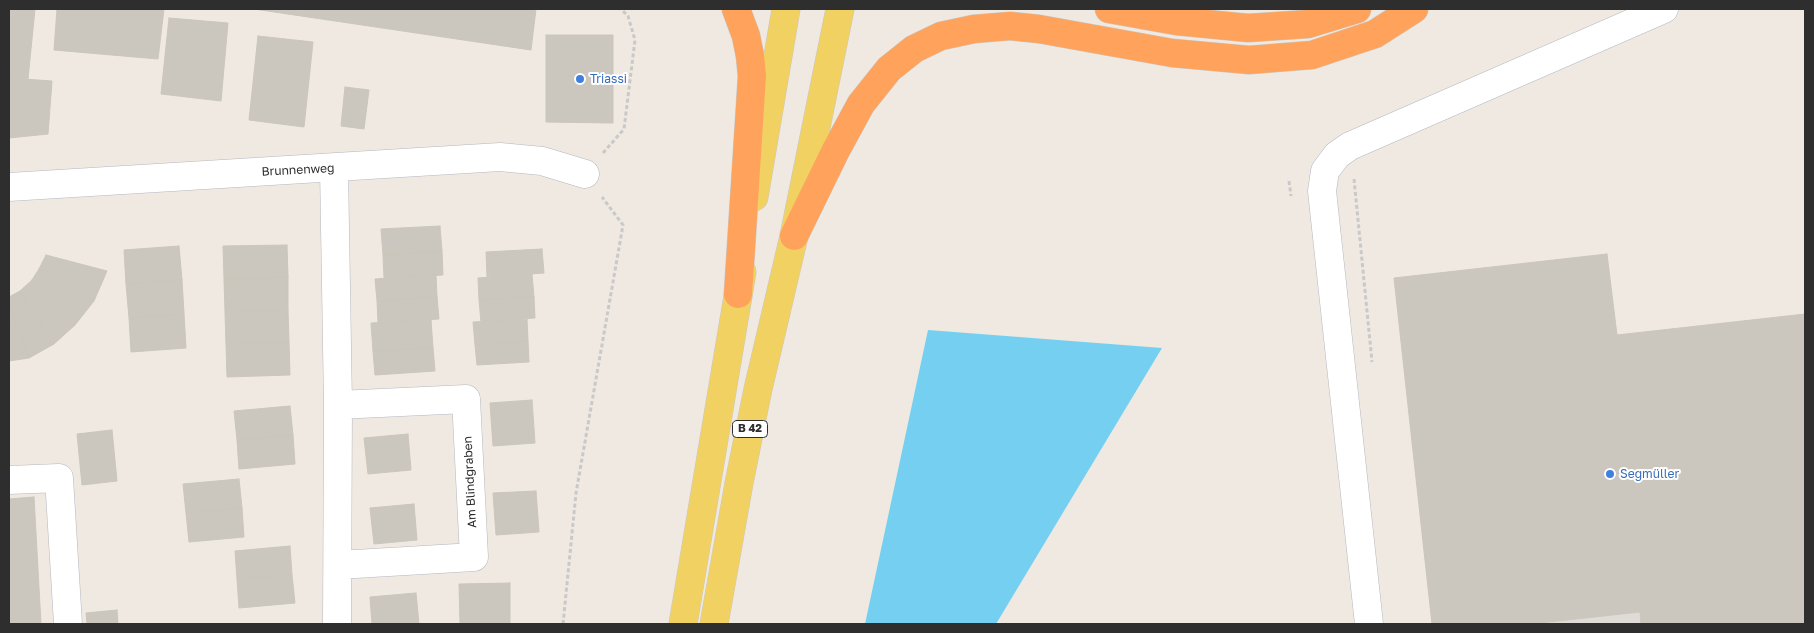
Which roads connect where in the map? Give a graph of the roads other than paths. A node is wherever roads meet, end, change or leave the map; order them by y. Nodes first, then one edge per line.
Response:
1 (736, 9) edge
2 (786, 9) edge
3 (840, 9) edge
4 (1109, 9) edge
5 (1357, 9) edge
6 (1414, 9) edge
7 (1664, 9) edge
8 (334, 168) junction
9 (585, 174) road end
10 (9, 187) edge
11 (794, 236) junction
12 (738, 294) junction
13 (338, 405) junction
14 (9, 480) edge
15 (338, 565) junction
16 (68, 624) edge
17 (337, 624) edge
18 (683, 624) edge
19 (714, 624) edge
20 (1369, 624) edge

1 - 12 highway
2 - 12 main road, B 42
3 - 11 main road, B 42
4 - 5 highway
6 - 11 highway
7 - 20 street
8 - 9 street, Brunnenweg
8 - 10 street, Brunnenweg
8 - 13 street
11 - 19 main road, B 42
12 - 18 main road, B 42
13 - 15 street
13 - 15 street, Am Blindgraben
14 - 16 street
15 - 17 street

